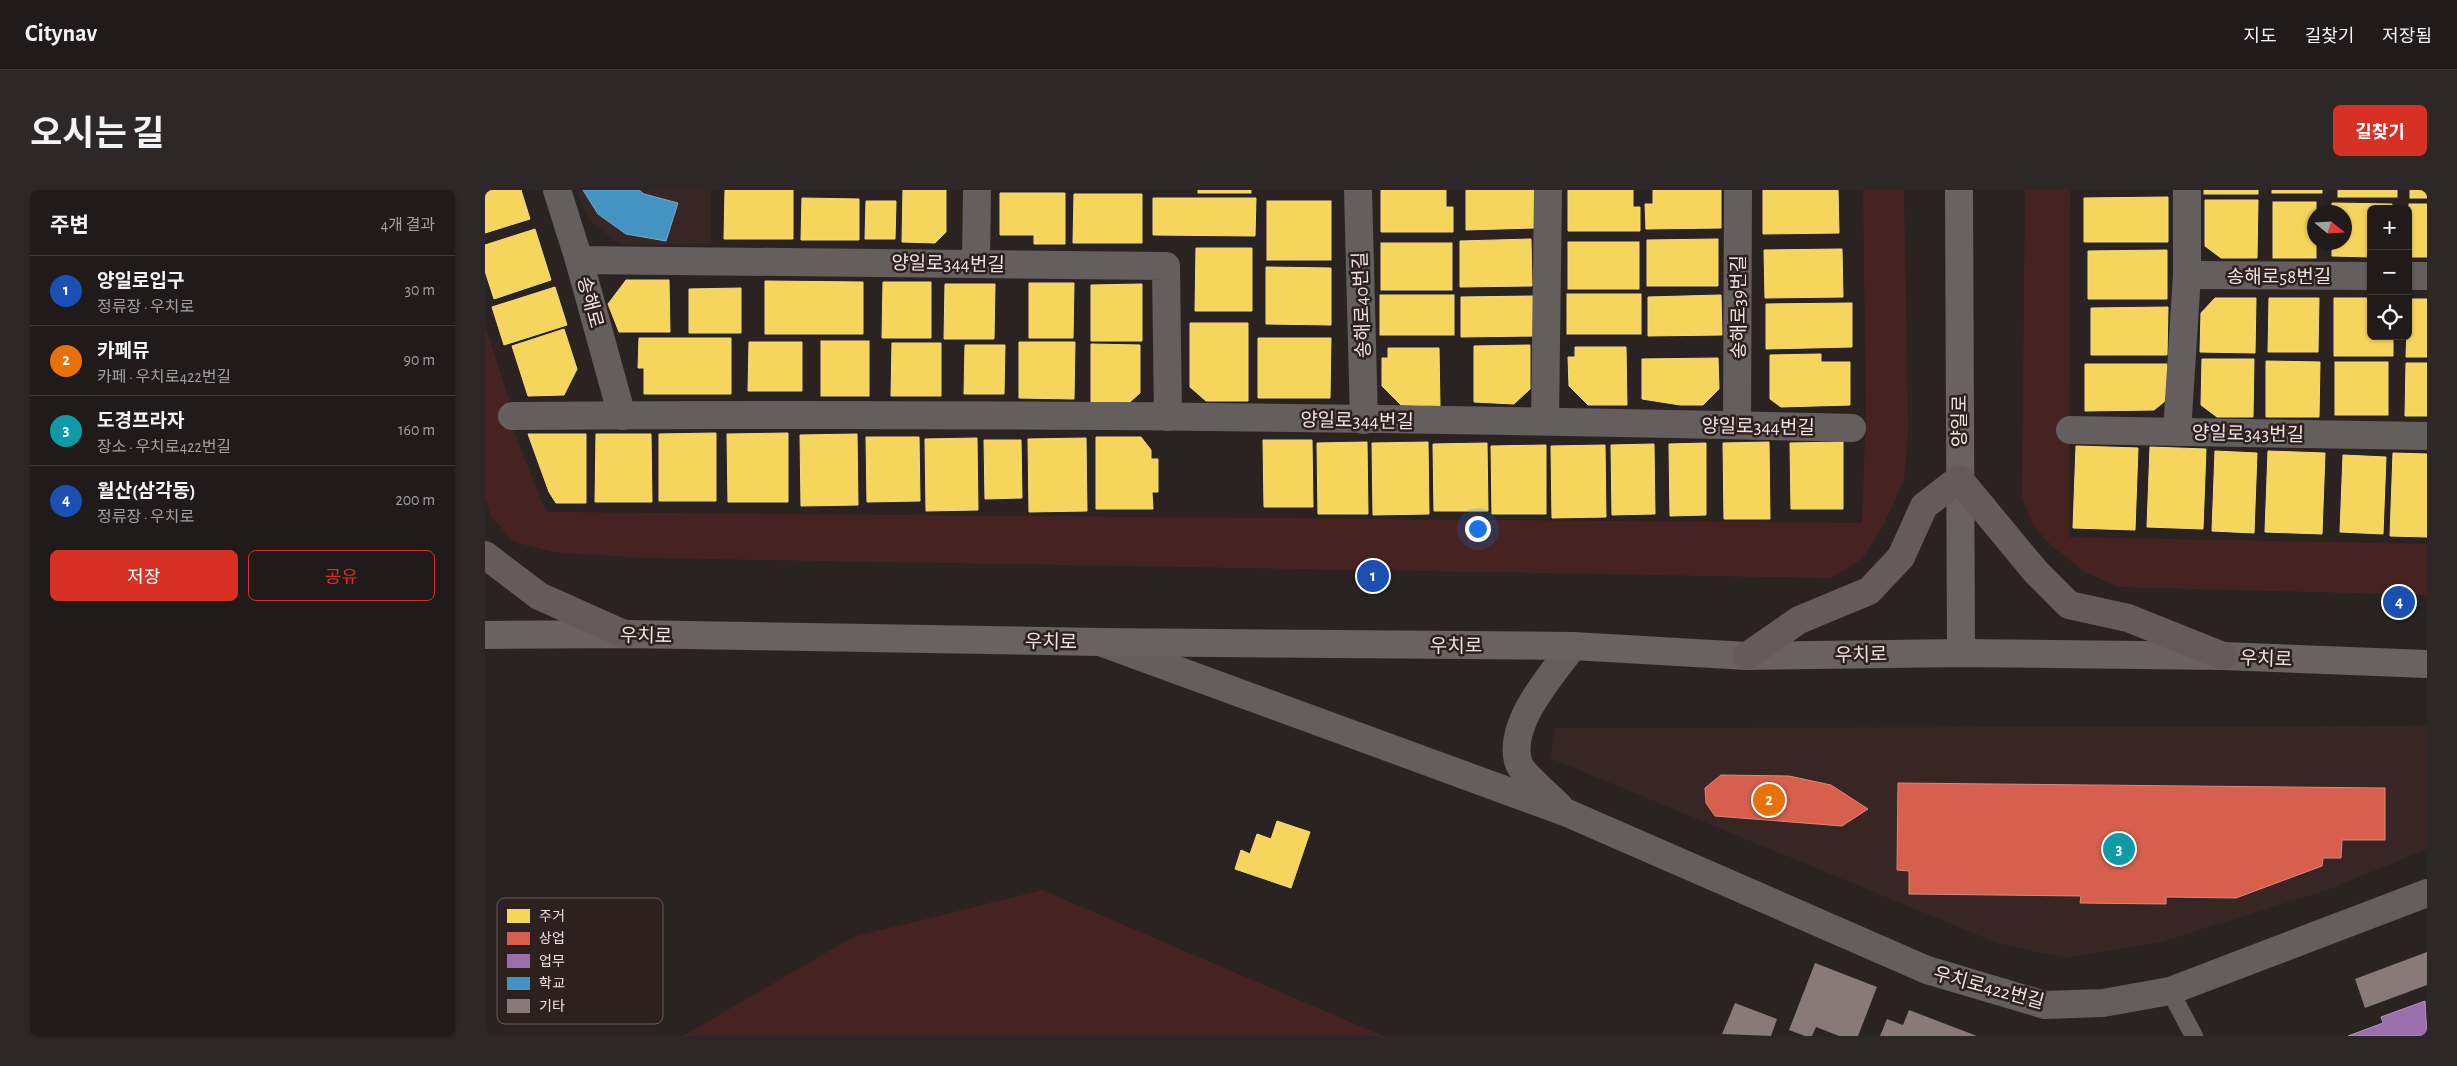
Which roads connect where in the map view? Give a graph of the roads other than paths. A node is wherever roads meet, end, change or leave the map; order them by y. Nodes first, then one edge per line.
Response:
1 (557, 190) edge
2 (977, 190) edge
3 (1358, 190) edge
4 (1548, 190) edge
5 (1738, 190) edge
6 (1959, 190) edge
7 (2187, 190) edge
8 (579, 260) junction
9 (976, 263) junction
10 (2187, 275) junction
11 (2367, 276) edge
12 (2412, 276) edge
13 (2427, 276) edge
14 (512, 416) dead end
15 (622, 416) junction
16 (1168, 417) junction
17 (1364, 420) junction
18 (1545, 421) junction
19 (1737, 425) junction
20 (1852, 428) dead end
21 (2070, 430) dead end
22 (2177, 432) junction
23 (2427, 436) edge
24 (1959, 479) junction
25 (485, 555) edge
26 (624, 634) junction
27 (485, 635) edge
28 (1100, 642) junction
29 (1573, 646) junction
30 (1961, 653) junction
31 (1747, 656) junction
32 (2223, 656) junction
33 (2427, 664) edge
34 (1565, 812) junction
35 (2427, 893) edge
36 (2170, 991) junction
37 (2194, 1036) edge

1 - 8 street, 송해로
2 - 9 street
3 - 17 street, 송해로40번길
4 - 18 street
5 - 19 street, 송해로39번길
6 - 24 main road, 양일로
7 - 10 street
8 - 9 street, 양일로344번길
8 - 15 street, 송해로
9 - 16 street, 양일로344번길
10 - 11 street, 송해로58번길
10 - 22 street
12 - 13 street
14 - 15 street, 양일로344번길
15 - 16 street, 양일로344번길
16 - 17 street, 양일로344번길
17 - 18 street, 양일로344번길
18 - 19 street, 양일로344번길
19 - 20 street, 양일로344번길
21 - 22 street, 양일로343번길
22 - 23 street, 양일로343번길
24 - 30 main road, 양일로
24 - 31 main road
24 - 32 main road
25 - 26 main road
26 - 27 main road, 우치로
26 - 28 main road, 우치로
28 - 29 main road, 우치로
28 - 34 street, 우치로422번길
29 - 31 main road, 우치로
29 - 34 street
30 - 31 main road, 우치로
30 - 32 main road, 우치로
32 - 33 main road, 우치로
34 - 36 street, 우치로422번길
35 - 36 street, 우치로422번길
36 - 37 lane

